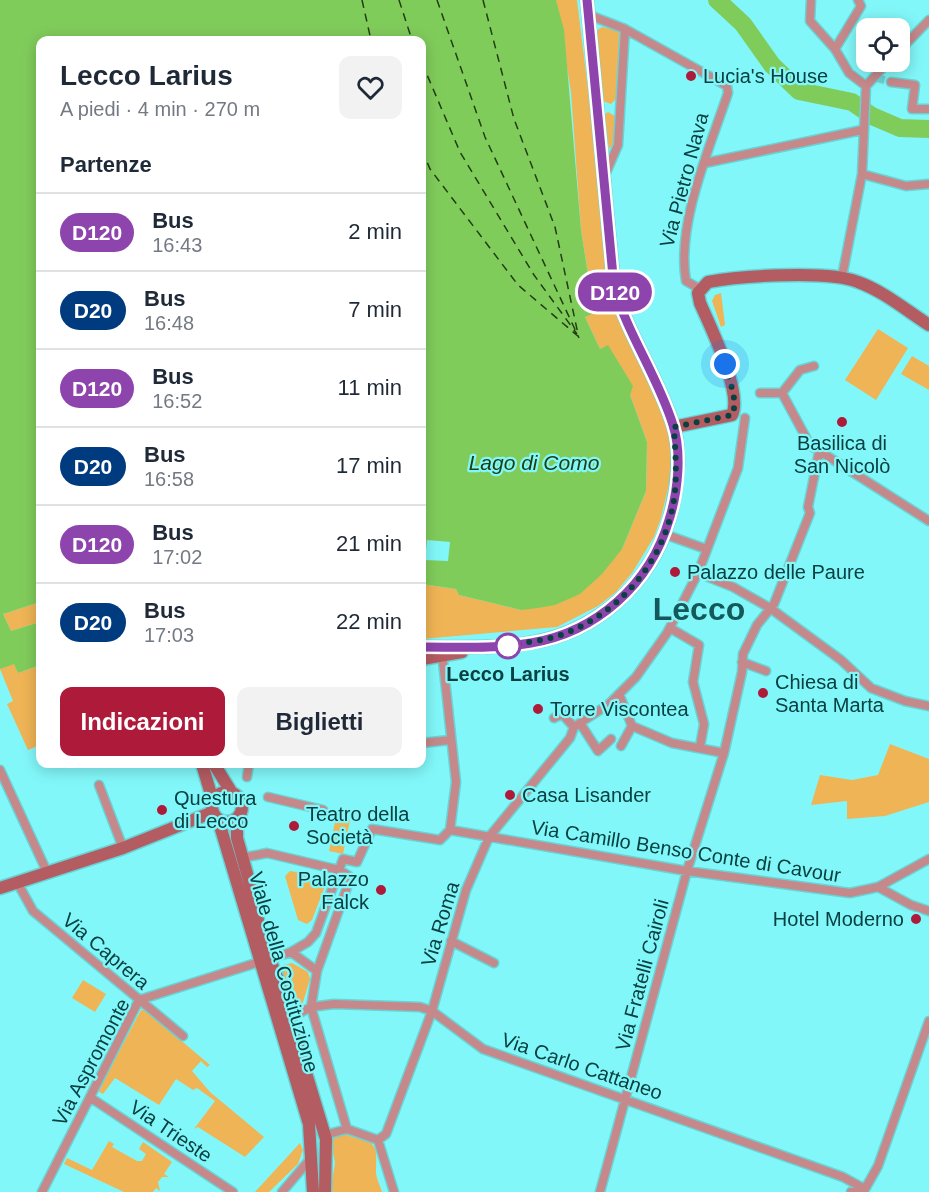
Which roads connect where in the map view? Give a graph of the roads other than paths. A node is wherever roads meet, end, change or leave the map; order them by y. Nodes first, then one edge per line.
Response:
1 (811, 0) edge
2 (858, 0) edge
3 (588, 5) edge
4 (929, 20) edge
5 (625, 29) junction
6 (910, 40) edge
7 (835, 49) junction
8 (879, 72) edge
9 (891, 82) tunnel mouth
10 (866, 86) junction
11 (929, 109) edge
12 (862, 130) junction
13 (705, 163) junction
14 (862, 174) junction
15 (603, 178) junction
16 (929, 184) edge
17 (842, 277) junction
18 (700, 289) junction
19 (929, 324) edge
20 (814, 366) dead end
21 (760, 393) dead end
22 (782, 393) junction
23 (745, 418) dead end
24 (674, 427) junction
25 (819, 452) junction
26 (929, 521) edge
27 (664, 534) junction
28 (704, 554) junction
29 (698, 573) junction
30 (770, 608) junction
31 (670, 628) junction
32 (426, 648) edge
33 (442, 652) junction
34 (426, 658) edge
35 (742, 662) junction
36 (766, 671) dead end
37 (619, 694) junction
38 (929, 706) edge
39 (554, 718) dead end
40 (577, 725) junction
41 (632, 726) junction
42 (611, 739) dead end
43 (450, 740) junction
44 (426, 743) edge
45 (621, 746) dead end
46 (700, 747) junction
47 (724, 753) junction
48 (203, 768) edge
49 (216, 768) edge
50 (248, 768) edge
51 (0, 770) edge
52 (247, 777) dead end
53 (99, 785) dead end
54 (232, 793) junction
55 (268, 797) dead end
56 (323, 810) dead end
57 (215, 811) junction
58 (237, 819) junction
59 (450, 830) junction
60 (489, 837) junction
61 (123, 848) junction
62 (242, 858) junction
63 (929, 859) edge
64 (339, 870) junction
65 (687, 871) junction
66 (47, 872) junction
67 (17, 882) junction
68 (878, 887) junction
69 (0, 888) edge
70 (929, 911) edge
71 (451, 941) junction
72 (291, 952) junction
73 (263, 960) junction
74 (494, 963) dead end
75 (317, 971) junction
76 (139, 1000) junction
77 (311, 1007) junction
78 (432, 1011) junction
79 (290, 1018) junction
80 (929, 1021) edge
81 (183, 1036) dead end
82 (91, 1098) junction
83 (626, 1098) junction
84 (347, 1129) junction
85 (325, 1135) junction
86 (378, 1140) junction
87 (312, 1158) junction
88 (865, 1190) edge
89 (42, 1192) edge
90 (233, 1192) edge
91 (282, 1192) edge
92 (312, 1192) edge
93 (325, 1192) edge
94 (394, 1192) edge
95 (600, 1192) edge
96 (851, 1192) edge

1 - 7 street
2 - 7 street
3 - 5 street
3 - 15 main road
4 - 6 street
5 - 13 street, Via Pietro Nava
5 - 15 street
7 - 10 street
8 - 10 street
9 - 11 street
10 - 12 street
12 - 13 street
12 - 14 street
13 - 18 street, Via Pietro Nava
14 - 16 street
14 - 17 street
15 - 24 main road
17 - 18 main road
17 - 19 main road
18 - 24 main road, Via Pietro Nava
20 - 22 street
21 - 22 street
22 - 25 street
23 - 28 street
24 - 27 main road
25 - 26 street
25 - 30 street, Via Fratelli Cairoli
27 - 28 street
27 - 33 main road
28 - 29 street
29 - 30 street
29 - 31 street
30 - 35 street, Via Fratelli Cairoli
30 - 38 street
31 - 37 street
31 - 46 street
32 - 33 main road
33 - 34 main road
33 - 43 street
35 - 36 street
35 - 47 street, Via Fratelli Cairoli
37 - 40 street
37 - 41 street
39 - 40 street
40 - 42 street
40 - 60 street, Via Roma
41 - 45 street
41 - 46 street
43 - 44 street
43 - 59 street
46 - 47 street
47 - 65 street, Via Fratelli Cairoli
48 - 57 main road, Viale della Costituzione
49 - 54 main road
50 - 52 street
51 - 66 street
53 - 61 street
54 - 57 main road
54 - 58 main road
55 - 56 street
57 - 58 main road
57 - 61 main road
57 - 73 main road, Viale della Costituzione
58 - 62 main road, Viale della Costituzione
59 - 60 street, Via Camillo Benso Conte di Cavour
59 - 64 street
60 - 65 street, Via Camillo Benso Conte di Cavour
60 - 71 street, Via Roma
61 - 66 main road
62 - 64 street
62 - 73 main road, Viale della Costituzione
63 - 68 street, Via Camillo Benso Conte di Cavour
64 - 72 street
64 - 75 street
65 - 68 street, Via Camillo Benso Conte di Cavour
65 - 83 street, Via Fratelli Cairoli
66 - 67 main road
67 - 69 main road
67 - 76 street, Via Caprera
68 - 70 street
71 - 74 street
71 - 78 street, Via Roma
72 - 73 street, Via Aspromonte
72 - 75 street
73 - 76 street, Via Aspromonte
73 - 79 main road, Viale della Costituzione
73 - 87 main road, Viale della Costituzione
75 - 77 street
76 - 81 street, Via Caprera
76 - 82 street, Via Aspromonte
77 - 78 street, Via Carlo Cattaneo
77 - 79 street, Via Carlo Cattaneo
77 - 84 street
78 - 83 street, Via Carlo Cattaneo
78 - 86 street, Via Roma
79 - 85 main road, Viale della Costituzione
80 - 88 street
82 - 89 street, Via Aspromonte
82 - 90 street, Via Trieste
83 - 88 street, Via Carlo Cattaneo
83 - 95 street, Via Fratelli Cairoli
84 - 85 street
84 - 86 street
85 - 93 main road, Viale della Costituzione
86 - 94 street
87 - 91 street
87 - 92 main road, Viale della Costituzione
88 - 96 street

